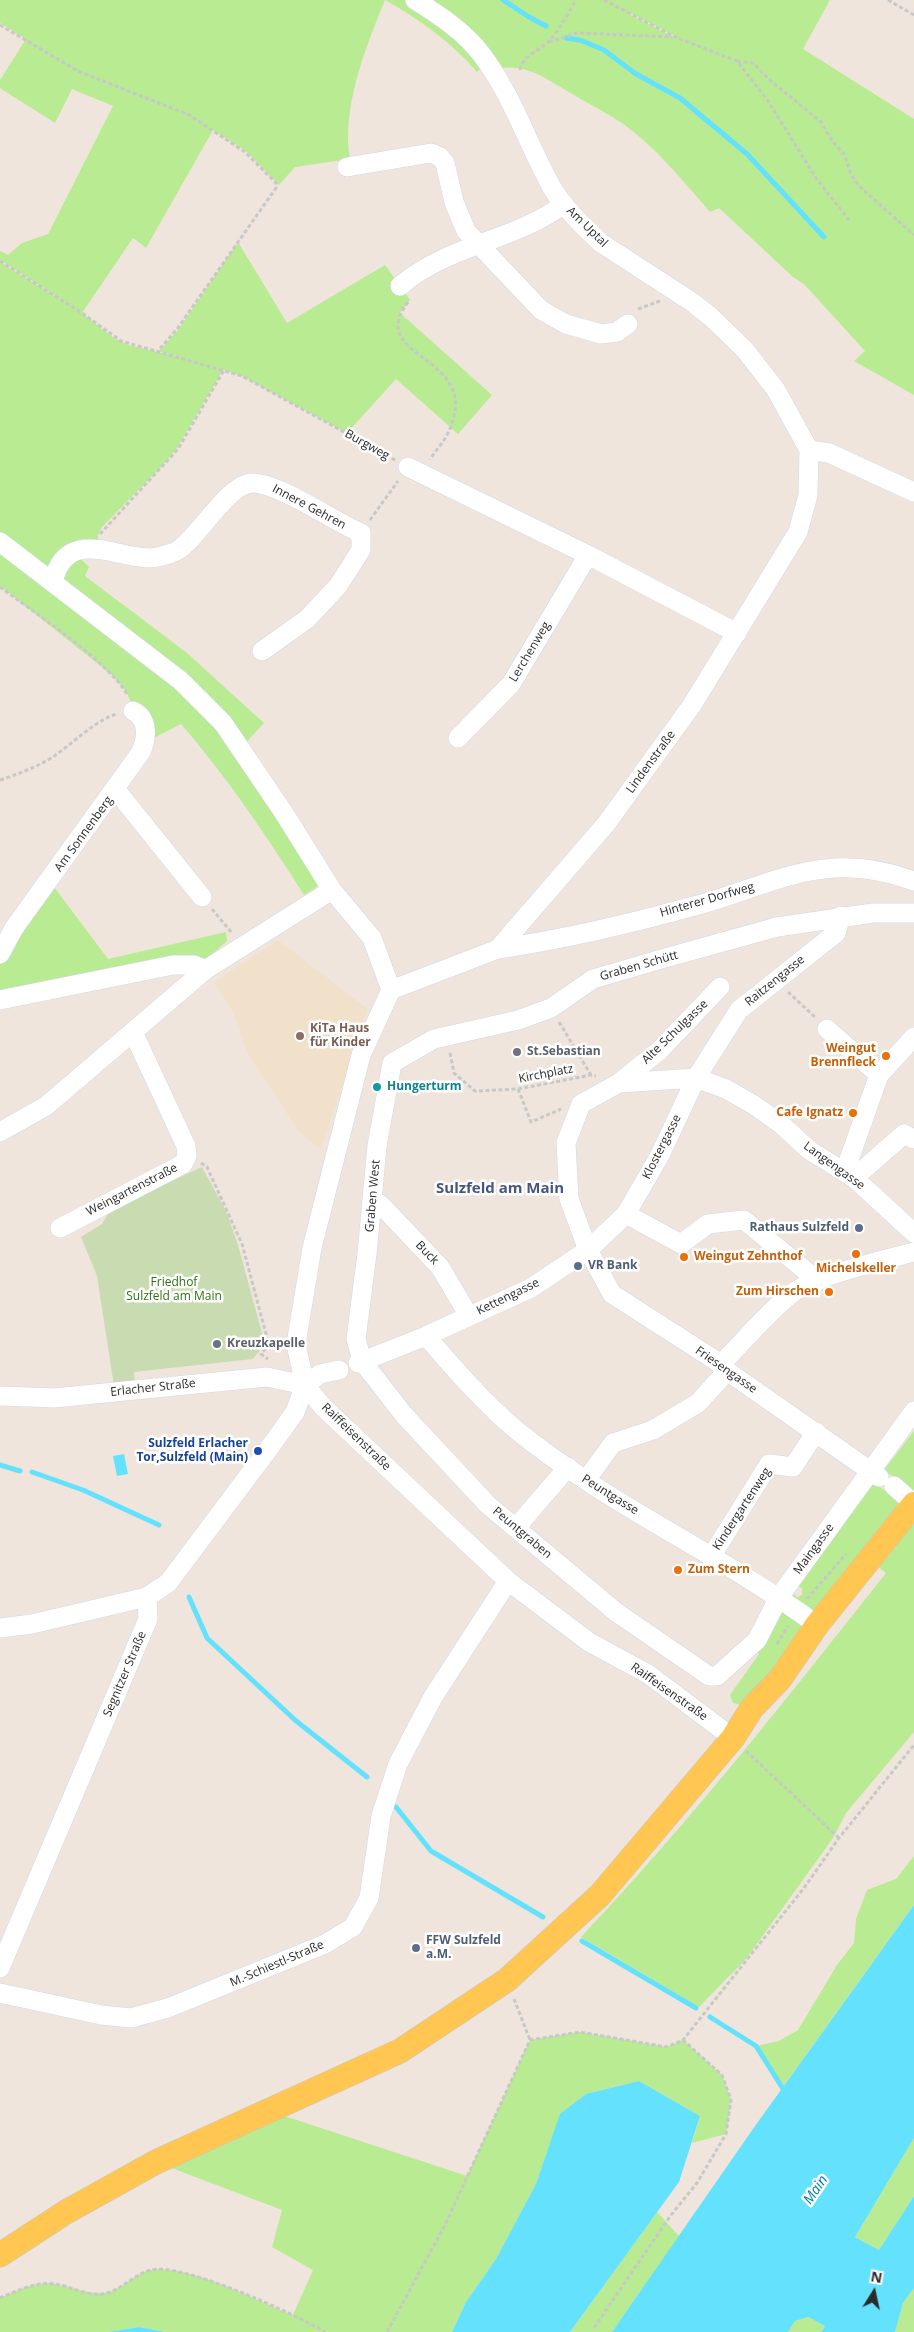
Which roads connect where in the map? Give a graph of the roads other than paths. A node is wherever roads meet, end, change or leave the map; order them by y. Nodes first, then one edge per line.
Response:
1 (415, 0) edge
2 (347, 167) dead end
3 (564, 204) junction
4 (478, 244) junction
5 (405, 293) road end
6 (628, 324) road end
7 (809, 450) junction
8 (408, 467) road end
9 (914, 492) edge
10 (0, 542) edge
11 (588, 555) junction
12 (53, 582) junction
13 (737, 632) junction
14 (262, 651) dead end
15 (133, 711) road end
16 (458, 738) dead end
17 (116, 790) junction
18 (914, 881) edge
19 (332, 890) junction
20 (202, 896) road end
21 (914, 913) edge
22 (841, 916) junction
23 (498, 950) junction
24 (0, 954) edge
25 (205, 970) junction
26 (720, 987) dead end
27 (391, 990) junction
28 (0, 1000) edge
29 (827, 1029) road end
30 (133, 1032) junction
31 (914, 1036) edge
32 (361, 1055) junction
33 (392, 1063) junction
34 (879, 1075) junction
35 (696, 1078) junction
36 (619, 1083) junction
37 (0, 1132) edge
38 (914, 1139) edge
39 (849, 1175) junction
40 (372, 1204) junction
41 (626, 1214) junction
42 (60, 1228) dead end
43 (914, 1233) edge
44 (588, 1250) junction
45 (914, 1252) edge
46 (818, 1281) junction
47 (470, 1316) junction
48 (426, 1336) junction
49 (360, 1362) junction
50 (724, 1368) junction
51 (340, 1370) dead end
52 (305, 1385) junction
53 (0, 1396) edge
54 (914, 1411) edge
55 (816, 1432) junction
56 (568, 1467) junction
57 (881, 1478) junction
58 (586, 1480) junction
59 (914, 1504) edge
60 (520, 1523) dead end
61 (711, 1557) junction
62 (508, 1581) junction
63 (147, 1597) junction
64 (779, 1597) junction
65 (817, 1625) junction
66 (0, 1628) edge
67 (664, 1647) junction
68 (648, 1674) junction
69 (709, 1676) joint
70 (732, 1738) junction
71 (0, 1968) edge
72 (0, 1993) edge
73 (0, 2255) edge

1 - 3 street, Am Uptal
2 - 4 street
3 - 4 street
3 - 7 street, Am Uptal
4 - 5 street
4 - 6 street
7 - 9 street
7 - 13 street, Lindenstraße
8 - 11 street
10 - 12 street
11 - 13 street
11 - 16 street, Lerchenweg
12 - 14 street, Innere Gehren
12 - 19 street
13 - 23 street, Lindenstraße
15 - 17 street, Am Sonnenberg
17 - 20 street
17 - 24 street, Am Sonnenberg
18 - 23 street, Hinterer Dorfweg
19 - 25 street
19 - 27 street
21 - 22 street, Graben Schütt
22 - 33 street, Graben Schütt
22 - 35 street, Raitzengasse
23 - 27 street, Lindenstraße
25 - 28 street
25 - 30 street
26 - 36 street, Alte Schulgasse
27 - 32 street, Raiffeisenstraße
29 - 34 street
30 - 37 street
30 - 42 street, Weingartenstraße
31 - 34 street
32 - 33 street
32 - 52 street, Raiffeisenstraße
33 - 40 street, Graben West
34 - 39 street
35 - 36 street, Alte Schulgasse
35 - 39 street, Langengasse
35 - 41 street, Klostergasse
36 - 44 street, Friesengasse
38 - 39 street
39 - 43 street, Langengasse
40 - 47 street, Buck
40 - 49 street, Graben West
41 - 44 street, Kettengasse
41 - 46 street
44 - 47 street, Kettengasse
44 - 50 street, Friesengasse
45 - 46 street
46 - 50 street
47 - 48 street, Kettengasse
48 - 49 street, Kettengasse
48 - 56 street, Peuntgasse
49 - 67 street, Peuntgraben
50 - 55 street, Friesengasse
50 - 58 street
51 - 52 street
52 - 53 street, Erlacher Straße
52 - 62 street, Raiffeisenstraße
52 - 63 street
54 - 57 street, Maingasse
55 - 57 street, Friesengasse
55 - 61 street, Kindergartenweg
56 - 58 street, Peuntgasse
56 - 60 street
57 - 59 street, Friesengasse
57 - 64 street, Maingasse
58 - 61 street, Peuntgasse
59 - 65 main road
61 - 64 street, Peuntgasse
62 - 68 street, Raiffeisenstraße
62 - 72 street, M.-Schiestl-Straße
63 - 66 street
63 - 71 street, Segnitzer Straße
64 - 65 street, Peuntgasse
64 - 69 street, Maingasse
65 - 70 main road
67 - 68 street
67 - 69 street, Peuntgraben
68 - 70 street, Raiffeisenstraße
70 - 73 main road

